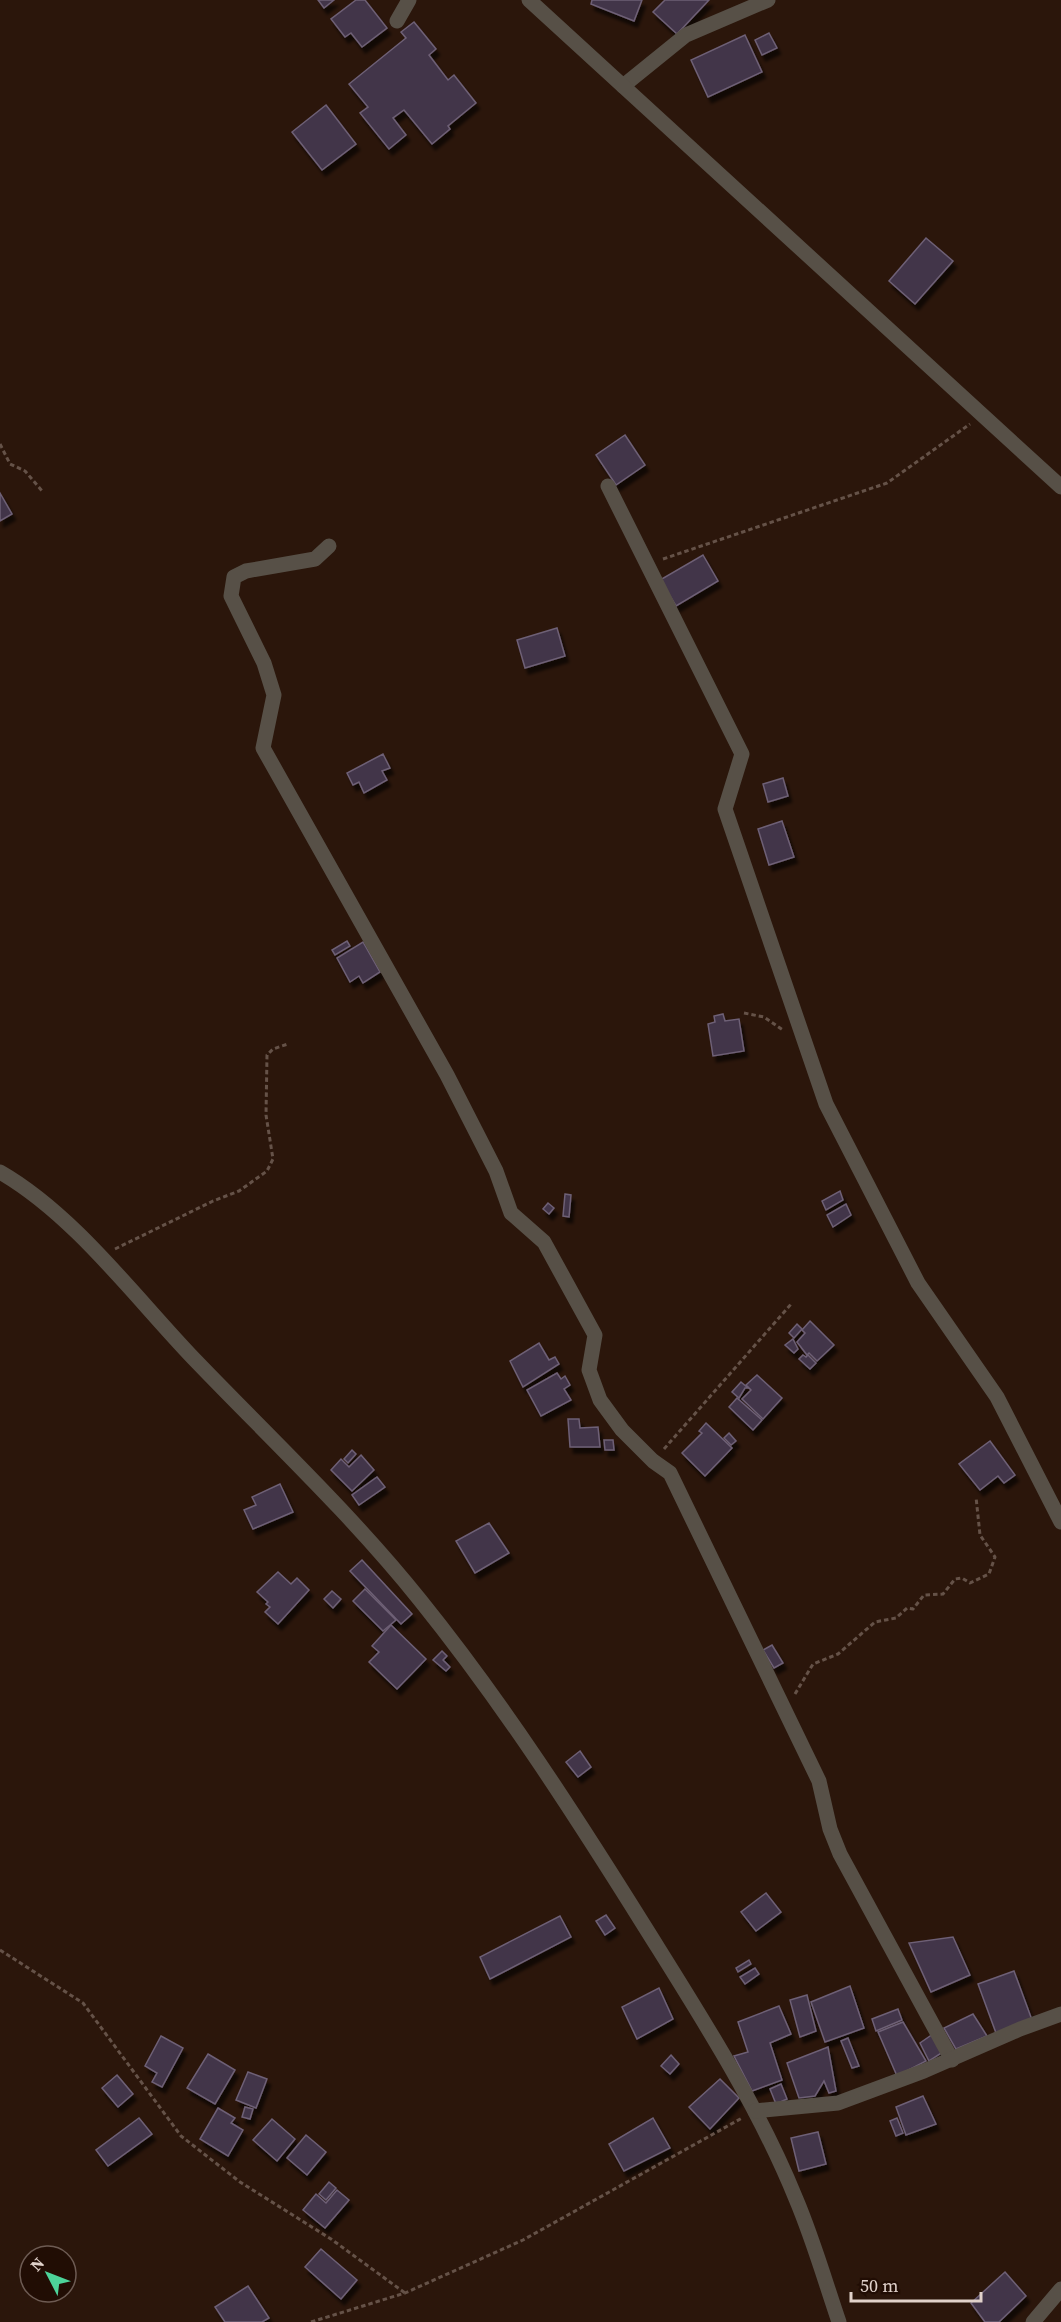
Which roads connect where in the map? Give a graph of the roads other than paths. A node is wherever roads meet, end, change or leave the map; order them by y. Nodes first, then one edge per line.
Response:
1 (409, 0) edge
2 (529, 0) edge
3 (768, 0) edge
4 (397, 21) dead end
5 (623, 86) junction
6 (608, 486) dead end
7 (1061, 486) edge
8 (329, 546) dead end
9 (0, 1172) edge
10 (1061, 1522) edge
11 (1061, 2014) edge
12 (952, 2060) junction
13 (755, 2111) junction
14 (1061, 2289) edge
15 (839, 2322) edge
16 (1033, 2322) edge

1 - 4 street
2 - 5 street
3 - 5 street
5 - 7 street
6 - 10 street
8 - 12 street
9 - 13 street
11 - 12 street
12 - 13 street
13 - 15 street
14 - 16 street

